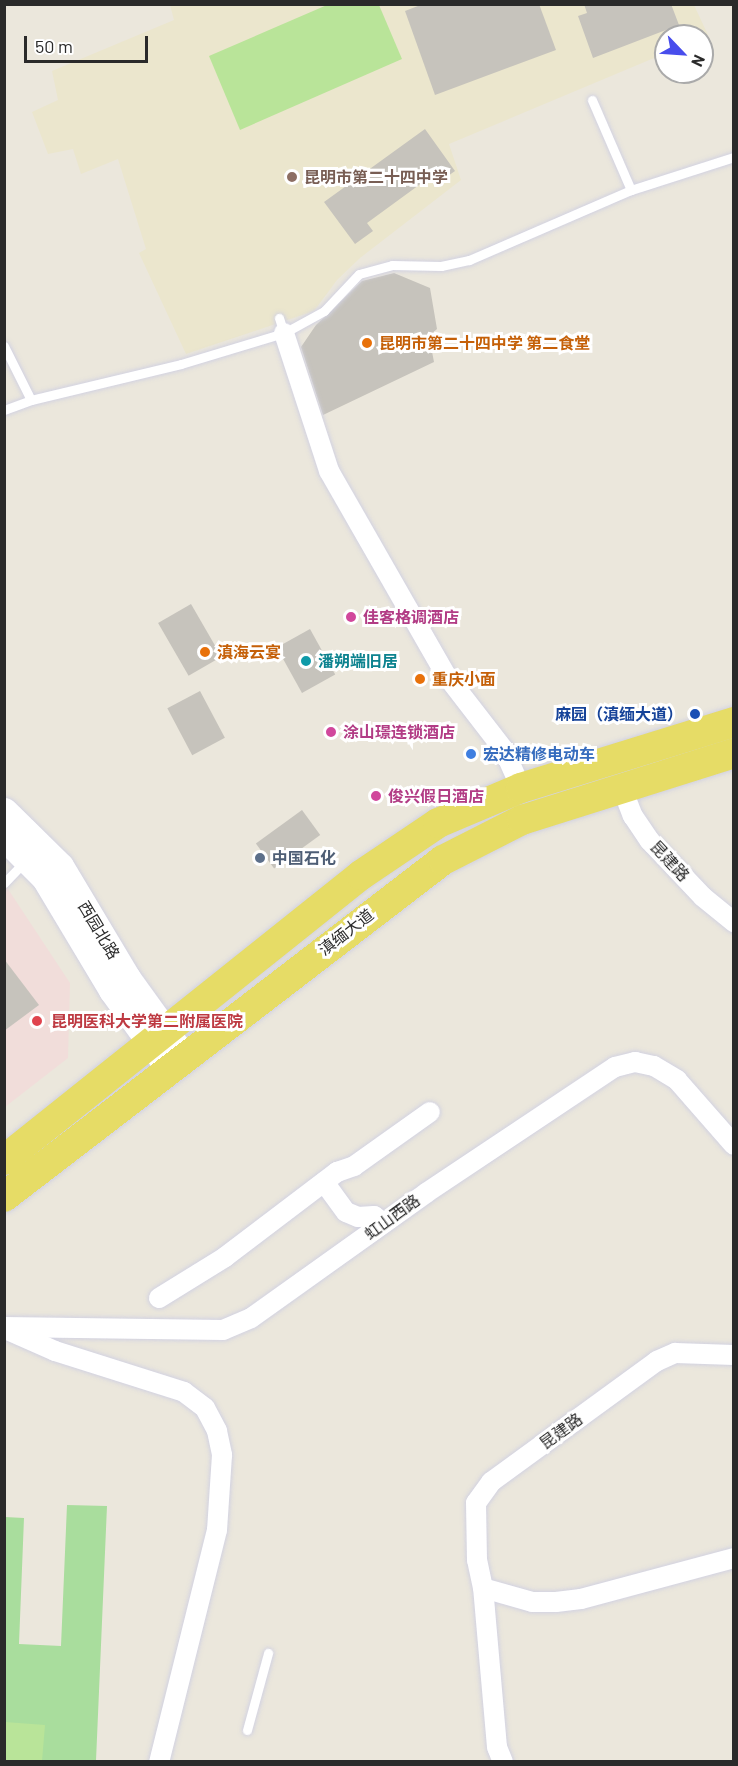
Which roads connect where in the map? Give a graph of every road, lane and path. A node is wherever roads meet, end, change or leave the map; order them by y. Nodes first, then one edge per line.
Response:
1 (592, 100) dead end
2 (734, 157) edge
3 (631, 190) junction
4 (281, 325) junction
5 (4, 346) edge
6 (31, 400) junction
7 (4, 410) edge
8 (734, 722) edge
9 (734, 753) edge
10 (521, 788) junction
11 (622, 788) junction
12 (4, 811) edge
13 (4, 837) edge
14 (28, 858) junction
15 (4, 883) edge
16 (734, 922) edge
17 (168, 1051) junction
18 (430, 1112) dead end
19 (734, 1145) edge
20 (4, 1160) edge
21 (324, 1182) junction
22 (4, 1197) edge
23 (384, 1223) junction
24 (159, 1298) dead end
25 (4, 1328) edge
26 (734, 1355) edge
27 (734, 1558) edge
28 (483, 1588) junction
29 (268, 1653) dead end
30 (247, 1730) dead end
31 (159, 1761) edge
32 (503, 1761) edge

1 - 3 lane
2 - 3 lane
3 - 4 lane
4 - 6 lane
4 - 10 street
5 - 6 lane
6 - 7 lane
8 - 10 main road, 滇缅大道
9 - 11 main road, 滇缅大道
10 - 17 main road, 滇缅大道
11 - 16 street, 昆建路
11 - 17 main road, 滇缅大道
12 - 17 main road, 西园北路
13 - 14 main road, 西园北路
14 - 15 lane
14 - 17 main road, 西园北路
17 - 20 main road, 滇缅大道
17 - 22 main road, 滇缅大道
18 - 21 street
19 - 23 street, 虹山西路
21 - 23 street
21 - 24 street
23 - 25 street, 虹山西路
25 - 31 street
26 - 28 street, 昆建路
27 - 28 street
28 - 32 street, 昆建路
29 - 30 lane

